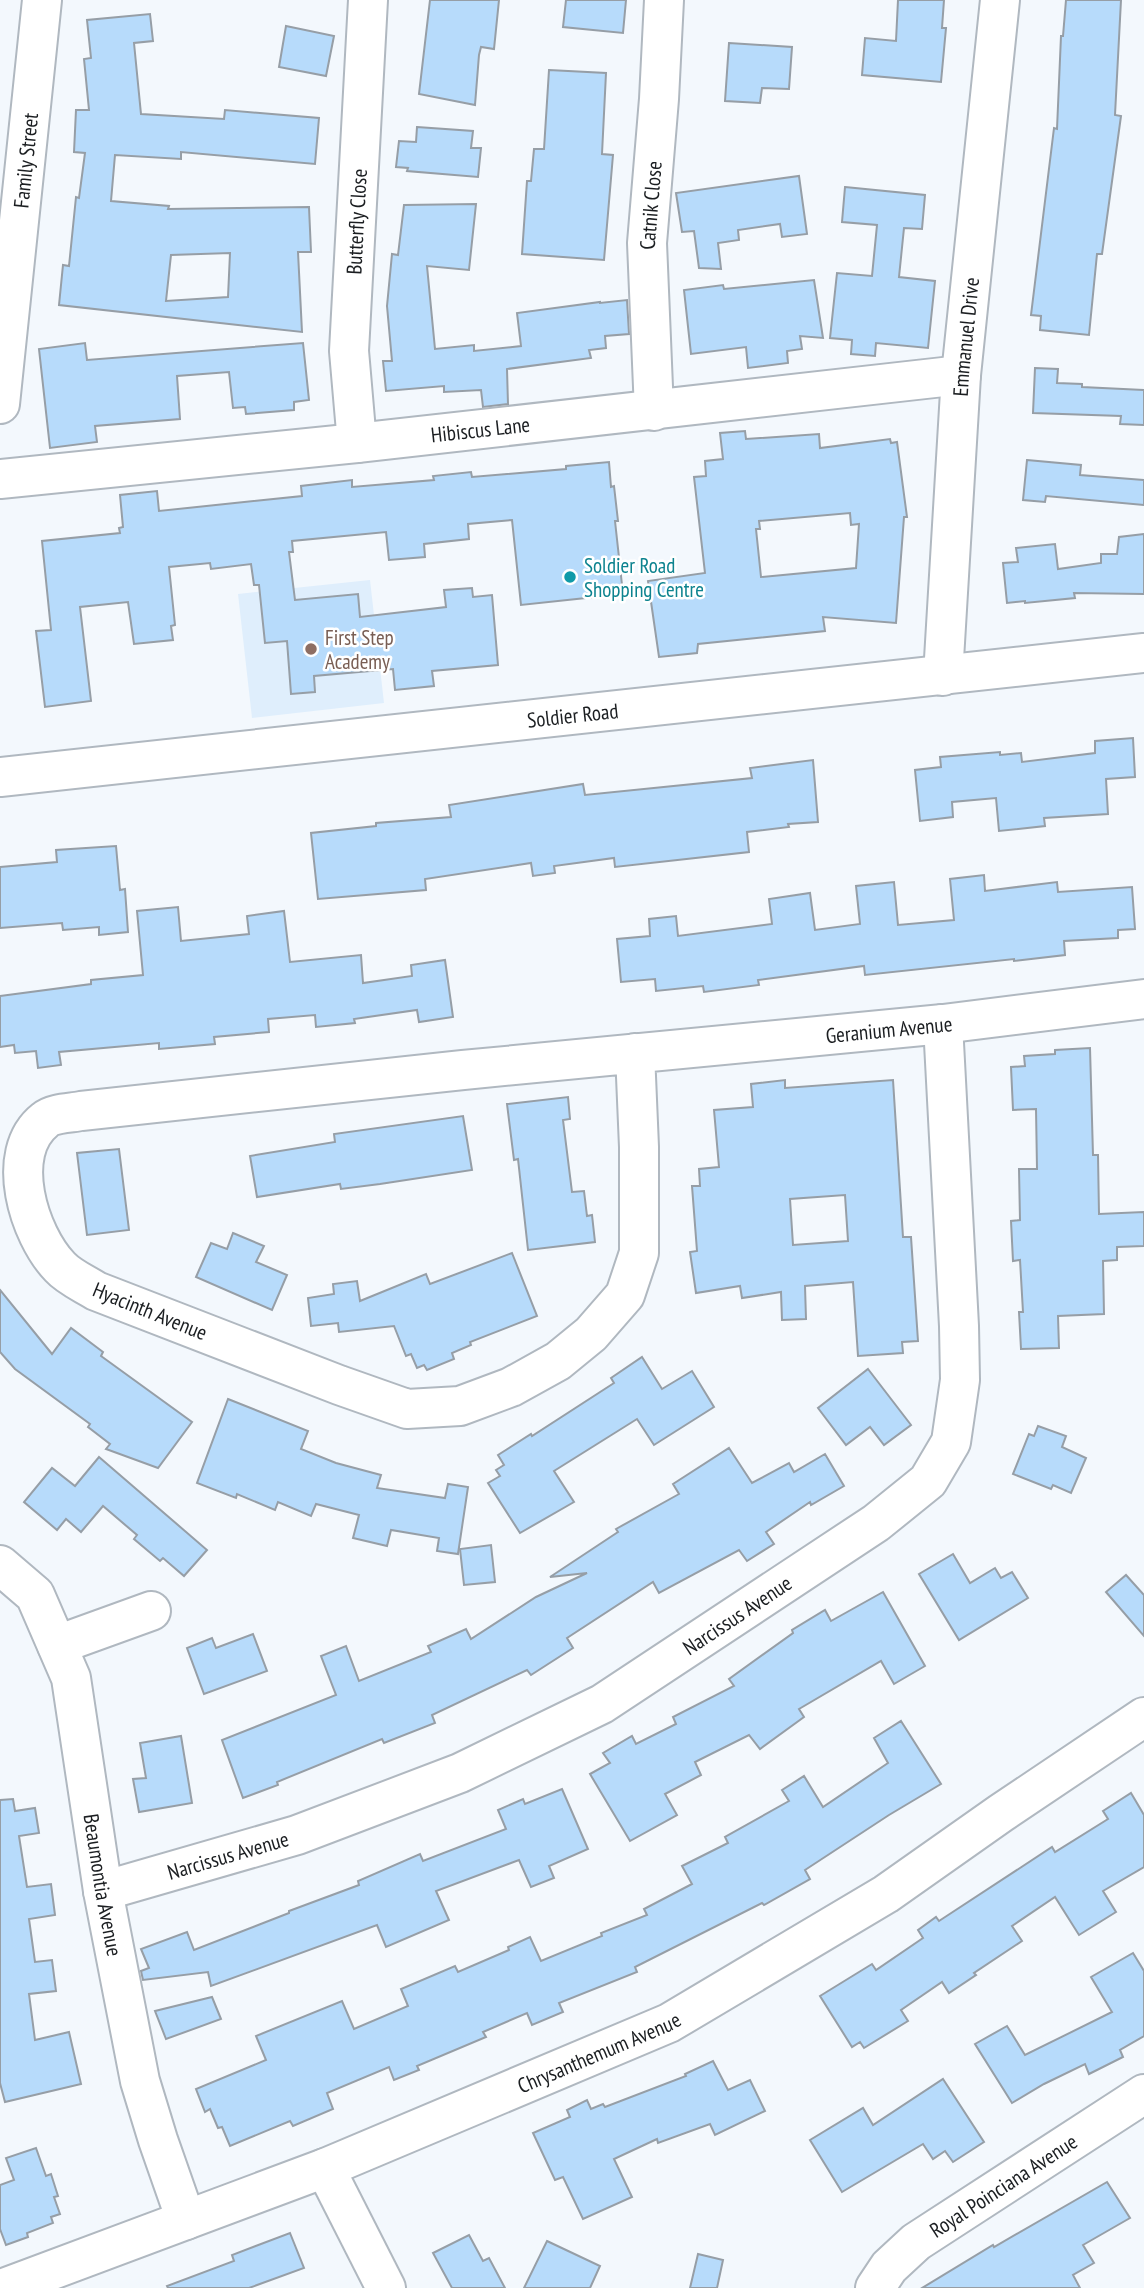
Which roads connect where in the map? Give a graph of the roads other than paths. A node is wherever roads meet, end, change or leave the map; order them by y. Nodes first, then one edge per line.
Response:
1 (42, 0) edge
2 (368, 0) edge
3 (664, 0) edge
4 (1000, 0) edge
5 (961, 375) junction
6 (0, 404) edge
7 (654, 411) junction
8 (357, 443) junction
9 (0, 479) edge
10 (1144, 653) edge
11 (943, 676) junction
12 (0, 777) edge
13 (1144, 999) edge
14 (943, 1024) junction
15 (635, 1054) junction
16 (0, 1565) edge
17 (151, 1611) dead end
18 (57, 1645) junction
19 (1144, 1717) edge
20 (103, 1891) junction
21 (1144, 2094) edge
22 (325, 2168) junction
23 (186, 2220) junction
24 (4, 2288) edge
25 (386, 2288) edge
26 (875, 2288) edge

1 - 6 street, Family Street
2 - 8 street, Butterfly Close
3 - 7 street, Catnik Close
4 - 5 street, Emmanuel Drive
5 - 7 street, Hibiscus Lane
5 - 11 street, Emmanuel Drive
7 - 8 street, Hibiscus Lane
8 - 9 street, Hibiscus Lane
10 - 11 street, Soldier Road
11 - 12 street, Soldier Road
13 - 14 street, Geranium Avenue
14 - 15 street, Geranium Avenue
14 - 20 street, Narcissus Avenue
15 - 15 street, Hyacinth Avenue
16 - 18 street, Beaumontia Avenue
17 - 18 street
18 - 20 street, Beaumontia Avenue
19 - 22 street, Chrysanthemum Avenue
20 - 23 street, Beaumontia Avenue
21 - 26 street, Royal Poinciana Avenue
22 - 23 street, Chrysanthemum Avenue
22 - 25 street
23 - 24 street, Chrysanthemum Avenue

